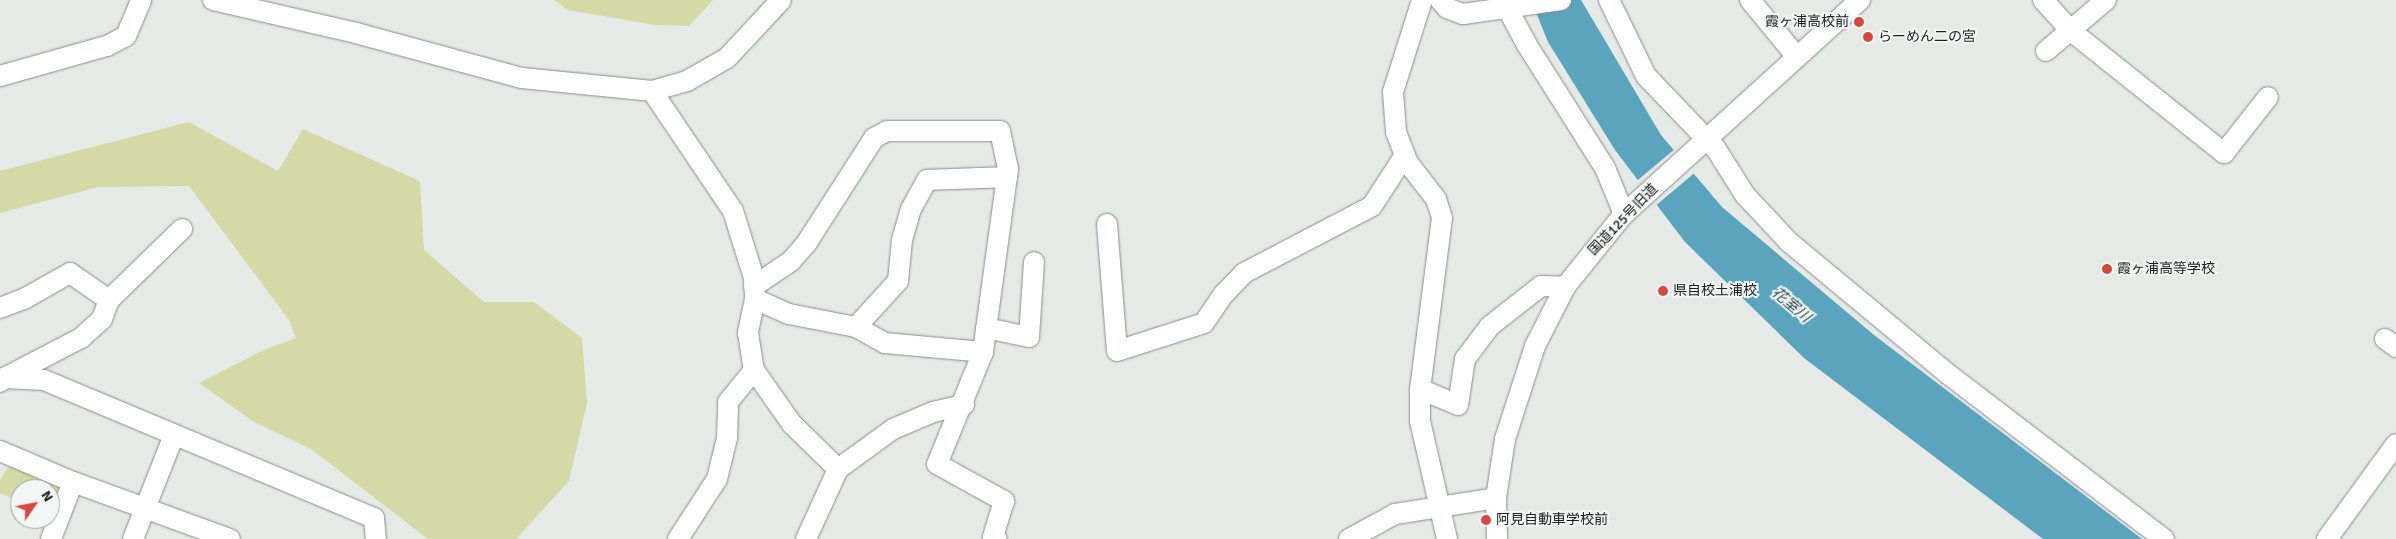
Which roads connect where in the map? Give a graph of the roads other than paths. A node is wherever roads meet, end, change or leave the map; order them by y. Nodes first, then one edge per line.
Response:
1 (141, 0) edge
2 (213, 0) edge
3 (781, 0) edge
4 (1422, 0) edge
5 (1440, 0) edge
6 (1561, 0) edge
7 (1609, 0) edge
8 (1750, 0) edge
9 (1860, 0) edge
10 (2043, 0) edge
11 (2106, 0) edge
12 (1511, 5) edge
13 (2071, 31) junction
14 (2046, 51) dead end
15 (1797, 57) junction
16 (0, 76) edge
17 (652, 91) junction
18 (2268, 98) dead end
19 (1701, 144) junction
20 (1405, 155) junction
21 (1006, 177) junction
22 (1631, 207) junction
23 (1107, 224) dead end
24 (182, 229) dead end
25 (1034, 262) dead end
26 (1565, 287) junction
27 (754, 292) junction
28 (109, 300) junction
29 (0, 308) edge
30 (856, 327) junction
31 (986, 328) junction
32 (983, 352) junction
33 (754, 370) junction
34 (2, 380) edge
35 (1420, 389) junction
36 (964, 405) junction
37 (174, 435) junction
38 (2396, 444) edge
39 (0, 451) edge
40 (838, 469) junction
41 (73, 482) junction
42 (1496, 498) junction
43 (147, 506) junction
44 (1442, 508) junction
45 (994, 538) edge
46 (51, 539) edge
47 (133, 539) edge
48 (230, 539) edge
49 (376, 539) edge
50 (678, 539) edge
51 (806, 539) edge
52 (1348, 539) edge
53 (1447, 539) edge
54 (1497, 539) edge
55 (2164, 539) edge
56 (2327, 539) edge

1 - 16 street
2 - 17 street
3 - 17 street
4 - 20 street
5 - 12 street
6 - 12 street
7 - 19 street
8 - 15 street
9 - 15 street, 国道125号旧道
10 - 13 street
11 - 13 street
12 - 22 street
13 - 14 street
13 - 18 street
15 - 19 street, 国道125号旧道
17 - 27 street
19 - 22 street, 国道125号旧道
19 - 55 street
20 - 23 street
20 - 35 street
21 - 27 street
21 - 30 street
21 - 31 street
22 - 26 street, 国道125号旧道
24 - 28 street
25 - 31 street
26 - 35 street
26 - 42 street, 国道125号旧道
27 - 30 street
27 - 33 street
28 - 29 street
28 - 34 street
30 - 32 street
31 - 32 street
32 - 36 street
33 - 40 street
33 - 50 street
34 - 37 street
35 - 44 street
36 - 40 street
36 - 45 street
37 - 43 street
37 - 49 street
38 - 56 street
39 - 41 street
40 - 51 street
41 - 43 street
41 - 46 street
42 - 44 street
42 - 54 street, 国道125号旧道
43 - 47 street
43 - 48 street
44 - 52 street
44 - 53 street

